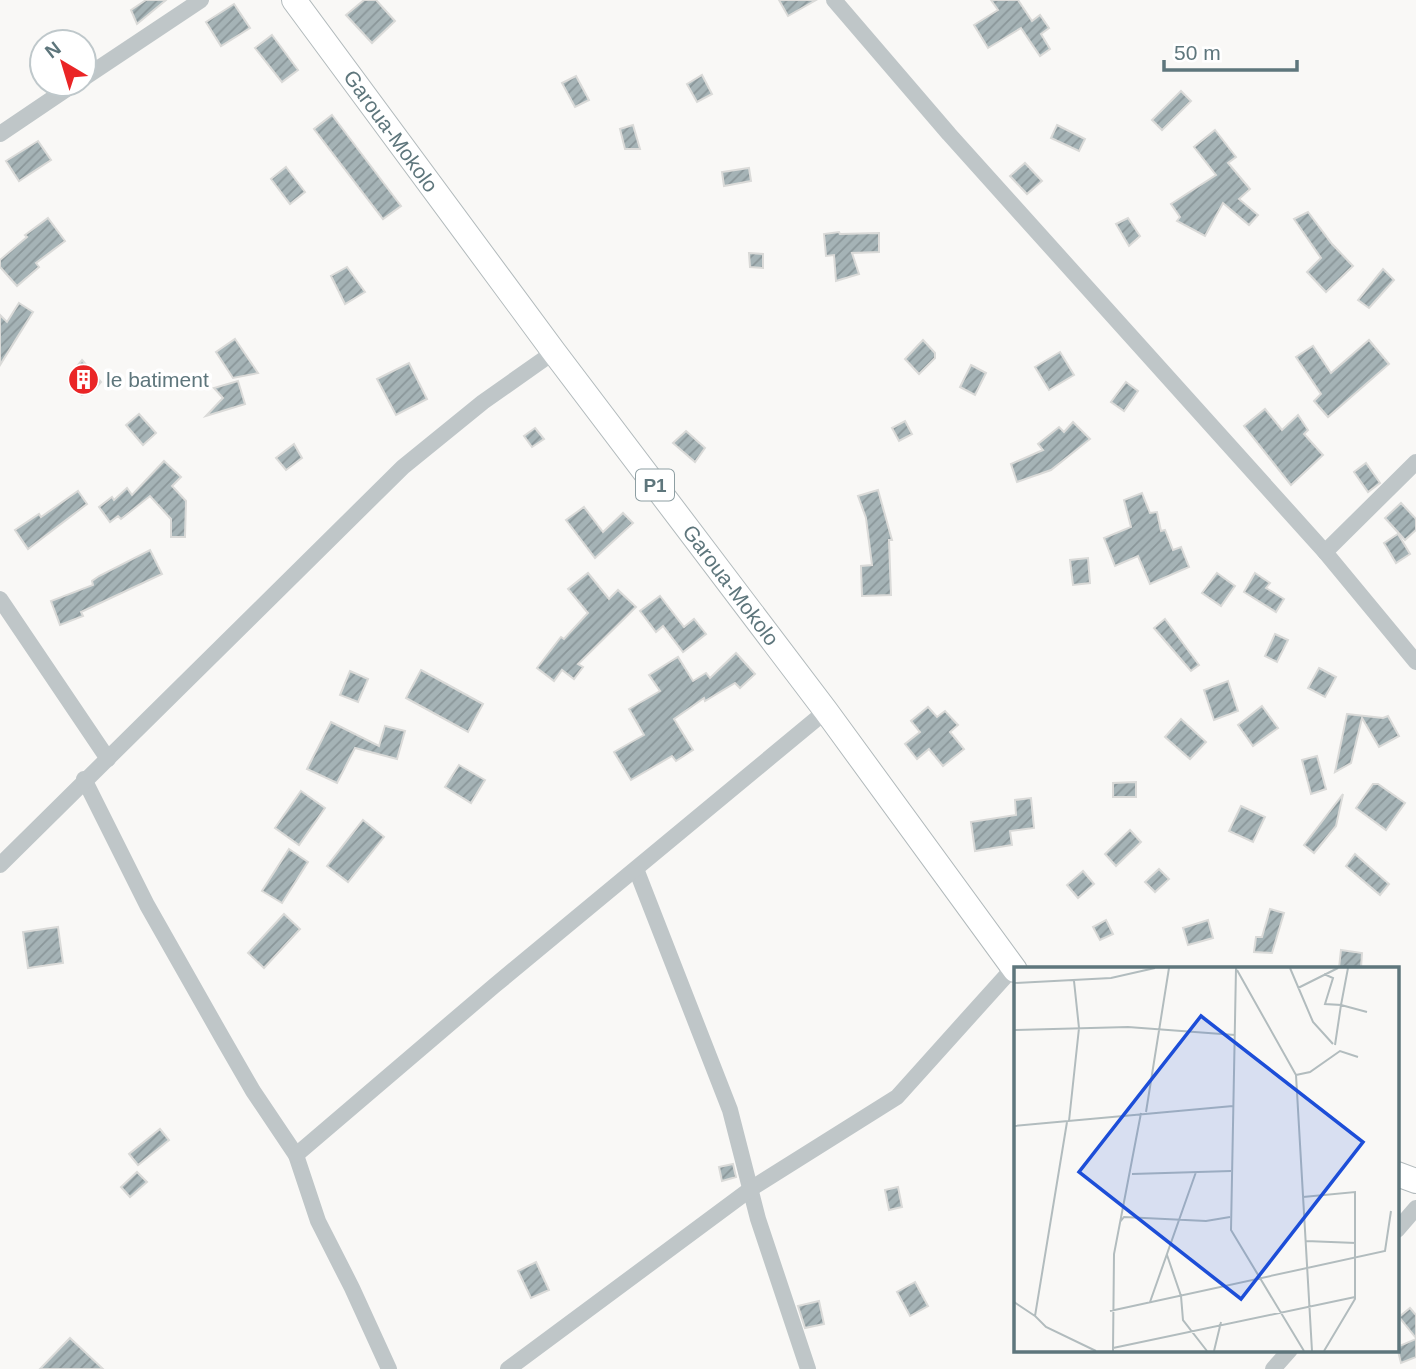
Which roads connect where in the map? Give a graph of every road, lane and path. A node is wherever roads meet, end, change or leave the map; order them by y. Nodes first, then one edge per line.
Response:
1 (201, 0) edge
2 (294, 0) edge
3 (834, 0) edge
4 (98, 69) edge
5 (53, 98) edge
6 (0, 134) edge
7 (554, 352) junction
8 (1416, 462) edge
9 (1325, 552) junction
10 (0, 599) edge
11 (1416, 662) edge
12 (826, 711) junction
13 (107, 759) junction
14 (84, 779) junction
15 (0, 864) edge
16 (636, 869) junction
17 (1014, 969) edge
18 (296, 1155) junction
19 (1398, 1174) edge
20 (1416, 1181) edge
21 (752, 1188) junction
22 (1416, 1208) edge
23 (1398, 1229) edge
24 (1288, 1352) edge
25 (389, 1369) edge
26 (508, 1369) edge
27 (808, 1369) edge
28 (1273, 1369) edge

1 - 4 street
2 - 7 main road, Garoua-Mokolo / P1
3 - 9 street
5 - 6 street
7 - 12 main road, Garoua-Mokolo / P1
7 - 13 street
8 - 9 street
9 - 11 street
10 - 13 street
12 - 16 street
12 - 17 main road, Garoua-Mokolo / P1
13 - 14 street
14 - 15 street
14 - 18 street
16 - 18 street
16 - 21 street
17 - 21 street
18 - 25 street
19 - 20 main road
21 - 26 street
21 - 27 street
22 - 23 street
24 - 28 street

